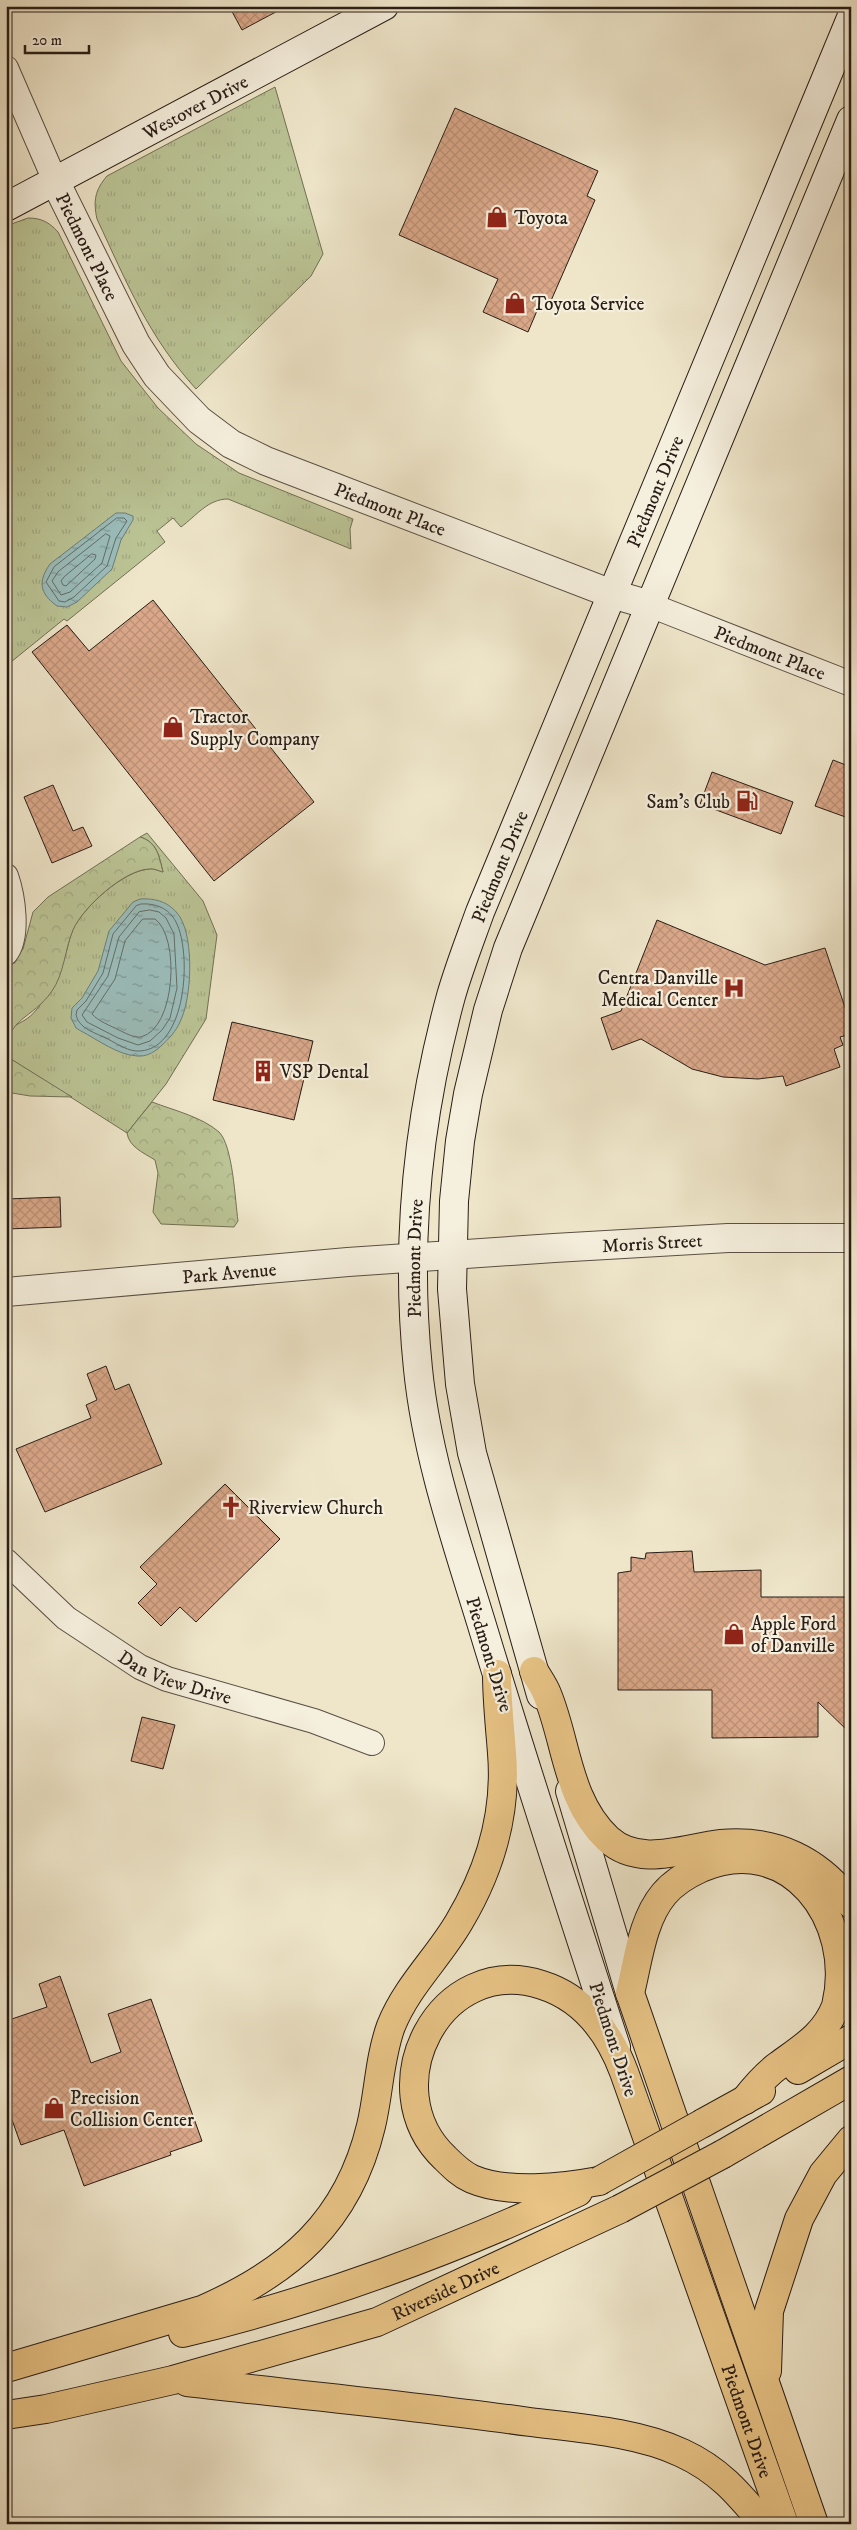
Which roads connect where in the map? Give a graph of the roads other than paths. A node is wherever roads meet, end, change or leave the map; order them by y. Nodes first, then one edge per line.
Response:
1 (384, 6) edge
2 (851, 18) edge
3 (6, 68) edge
4 (851, 120) edge
5 (56, 183) junction
6 (6, 208) edge
7 (612, 594) junction
8 (650, 605) junction
9 (851, 684) edge
10 (6, 876) edge
11 (6, 953) edge
12 (851, 1238) edge
13 (452, 1256) junction
14 (413, 1258) junction
15 (6, 1292) edge
16 (6, 1561) edge
17 (534, 1671) junction
18 (497, 1674) junction
19 (372, 1743) dead end
20 (851, 1904) edge
21 (630, 1994) junction
22 (851, 2039) edge
23 (624, 2072) junction
24 (851, 2080) edge
25 (745, 2100) junction
26 (851, 2140) edge
27 (599, 2181) junction
28 (6, 2369) edge
29 (173, 2380) junction
30 (766, 2388) junction
31 (6, 2415) edge
32 (764, 2524) edge
33 (784, 2524) edge
34 (814, 2524) edge

1 - 5 main road, Westover Drive
2 - 7 main road, Piedmont Drive
3 - 5 street
4 - 8 main road, Piedmont Drive
5 - 6 main road, Westover Drive
5 - 7 main road, Piedmont Place
7 - 8 main road, Piedmont Place
7 - 14 main road, Piedmont Drive
8 - 9 street, Piedmont Place
8 - 13 main road, Piedmont Drive
10 - 11 street
12 - 13 main road, Morris Street
13 - 14 main road, Park Avenue
13 - 17 main road, Piedmont Drive
14 - 15 main road, Park Avenue
14 - 18 main road, Piedmont Drive
16 - 19 street, Dan View Drive
17 - 20 main road
17 - 21 main road, Piedmont Drive
18 - 23 main road, Piedmont Drive
18 - 28 main road
21 - 25 main road
21 - 30 main road, Piedmont Drive
22 - 25 main road, Riverside Drive
23 - 27 main road
23 - 33 main road, Piedmont Drive
24 - 29 main road, Riverside Drive, bridge
25 - 27 main road, Riverside Drive, bridge
26 - 30 main road
27 - 28 main road, Riverside Drive
29 - 31 main road, Riverside Drive
29 - 32 main road
30 - 34 main road, Piedmont Drive

